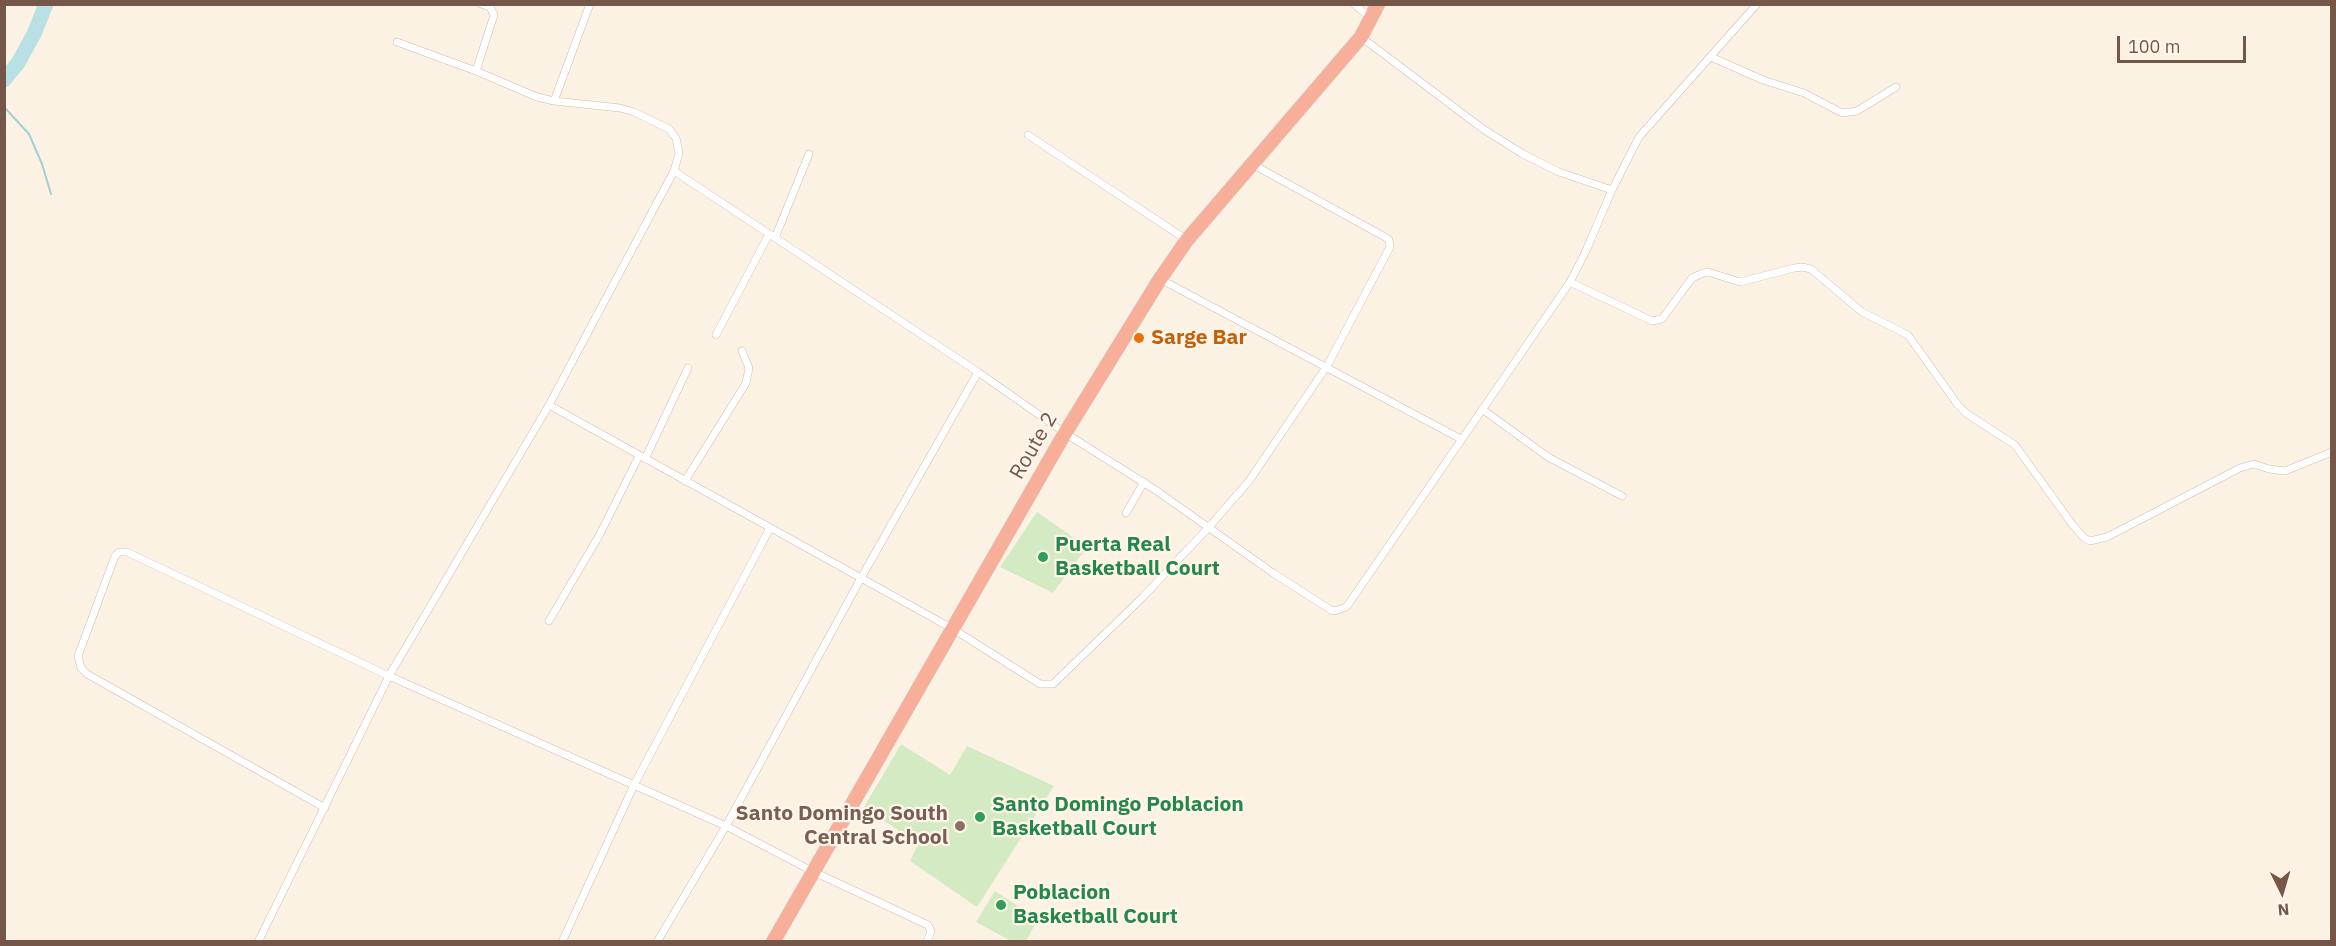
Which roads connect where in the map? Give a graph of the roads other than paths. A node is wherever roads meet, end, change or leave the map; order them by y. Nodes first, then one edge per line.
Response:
1 (481, 4) edge
2 (590, 4) edge
3 (1354, 4) edge
4 (1378, 4) edge
5 (1757, 4) edge
6 (1372, 19) junction
7 (1361, 37) junction
8 (397, 42) dead end
9 (1711, 57) junction
10 (476, 71) junction
11 (1896, 87) dead end
12 (554, 101) junction
13 (1028, 135) dead end
14 (809, 154) dead end
15 (1252, 164) junction
16 (674, 171) junction
17 (1612, 190) junction
18 (772, 236) junction
19 (1187, 240) junction
20 (1160, 279) junction
21 (1570, 282) junction
22 (716, 335) dead end
23 (742, 351) dead end
24 (1327, 366) junction
25 (688, 368) dead end
26 (978, 372) junction
27 (549, 405) junction
28 (1482, 409) junction
29 (1065, 433) junction
30 (1461, 439) junction
31 (2331, 452) edge
32 (642, 458) junction
33 (685, 482) junction
34 (1144, 482) junction
35 (1622, 496) dead end
36 (1126, 513) dead end
37 (1209, 527) junction
38 (770, 528) junction
39 (861, 578) junction
40 (549, 621) dead end
41 (953, 629) junction
42 (388, 676) junction
43 (634, 785) junction
44 (325, 808) junction
45 (726, 826) junction
46 (814, 872) junction
47 (258, 942) edge
48 (562, 942) edge
49 (657, 942) edge
50 (773, 942) edge
51 (927, 942) edge

1 - 10 street
2 - 12 street
3 - 6 street
4 - 6 highway, Route 2
5 - 9 street
6 - 7 highway, Route 2
7 - 15 highway, Route 2
7 - 17 street
8 - 10 street
9 - 11 street
9 - 17 street
10 - 12 street
12 - 16 street
13 - 19 street
14 - 18 street
15 - 19 highway, Route 2
15 - 24 street
16 - 18 street
16 - 27 street
17 - 21 street
18 - 22 street
18 - 26 street
19 - 20 highway, Route 2
20 - 24 street
20 - 29 highway, Route 2
21 - 28 street
21 - 31 street
23 - 33 street
24 - 30 street
24 - 37 street
25 - 32 street
26 - 29 street
26 - 39 street
27 - 32 street
27 - 42 street
28 - 30 street
28 - 35 street
29 - 34 street
29 - 41 highway, Route 2
30 - 37 street
32 - 33 street
32 - 40 street
33 - 38 street
34 - 36 street
34 - 37 street
37 - 41 street
38 - 39 street
38 - 43 street
39 - 41 street
39 - 45 street
41 - 46 highway, Route 2
42 - 43 street
42 - 44 street
42 - 44 street
43 - 45 street
43 - 48 street
44 - 47 street
45 - 46 street
45 - 49 street
46 - 50 highway, Route 2
46 - 51 street

